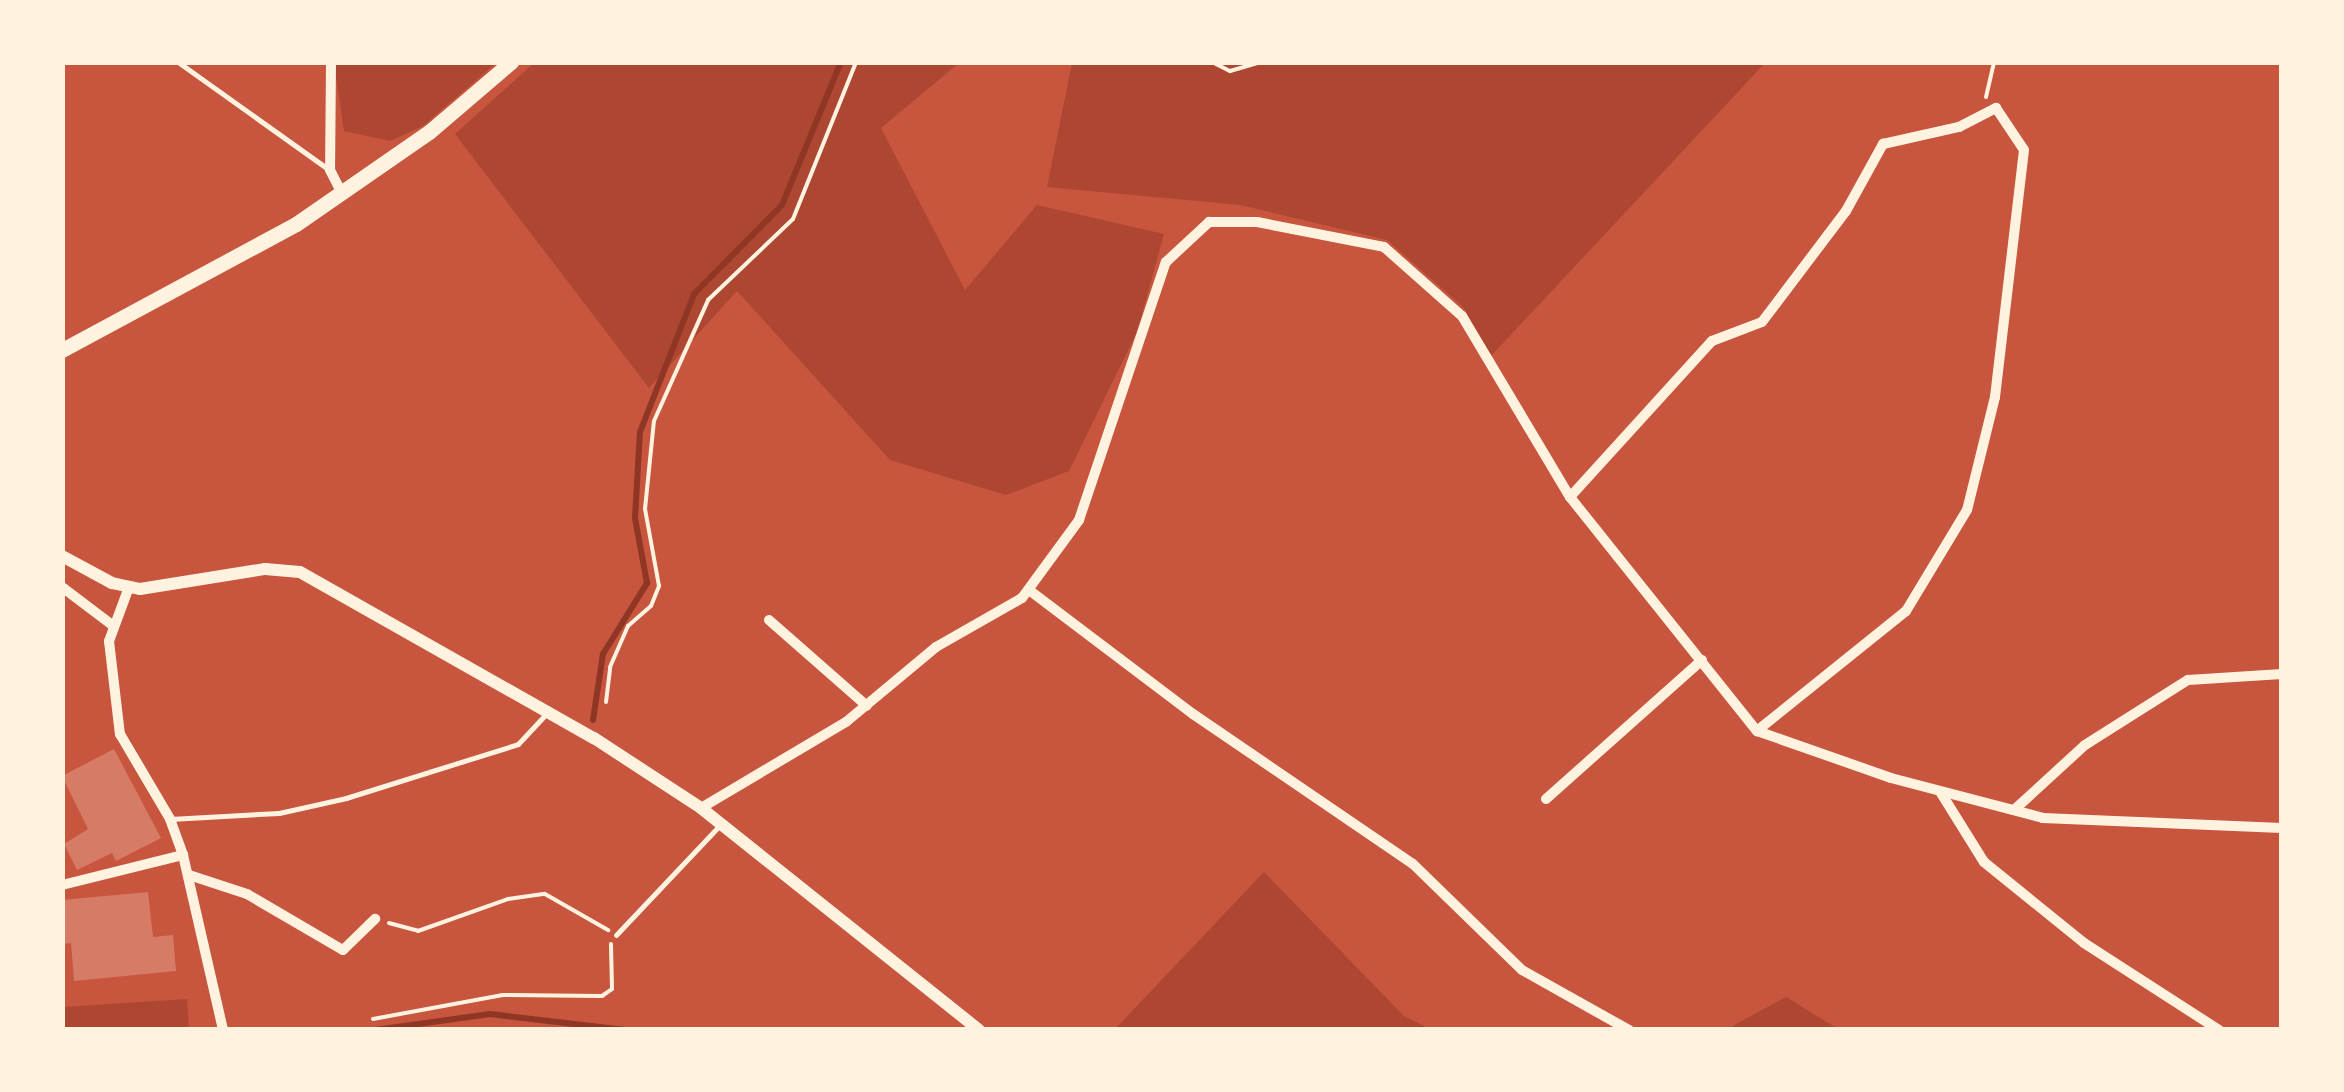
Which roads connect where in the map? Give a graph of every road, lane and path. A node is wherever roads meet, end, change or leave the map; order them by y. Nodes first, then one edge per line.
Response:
1 (178, 62) edge
2 (330, 62) edge
3 (511, 62) edge
4 (856, 62) edge
5 (1212, 62) edge
6 (1261, 62) edge
7 (1994, 62) edge
8 (1984, 109) junction
9 (330, 170) junction
10 (342, 194) junction
11 (62, 350) edge
12 (1570, 497) junction
13 (62, 556) edge
14 (62, 587) edge
15 (129, 587) junction
16 (1029, 590) junction
17 (769, 620) dead end
18 (112, 625) junction
19 (1702, 660) junction
20 (2282, 674) edge
21 (606, 702) dead end
22 (867, 706) junction
23 (545, 715) junction
24 (1757, 732) junction
25 (1940, 793) junction
26 (1546, 799) dead end
27 (701, 808) junction
28 (2014, 810) junction
29 (170, 818) junction
30 (722, 823) junction
31 (2282, 828) edge
32 (184, 855) junction
33 (189, 875) junction
34 (62, 885) edge
35 (375, 919) joint
36 (616, 935) junction
37 (373, 1019) dead end
38 (223, 1030) edge
39 (980, 1030) edge
40 (1629, 1030) edge
41 (2219, 1030) edge

1 - 9 lane
2 - 9 street
3 - 10 main road
4 - 21 path
5 - 6 path
7 - 8 path
8 - 12 street
8 - 24 street
9 - 10 street
10 - 11 main road
12 - 16 street
12 - 19 street
13 - 15 street
14 - 18 street
15 - 18 street
15 - 23 street
16 - 22 street
16 - 40 street
17 - 22 street
18 - 29 street
19 - 24 street
19 - 26 street
20 - 28 street
22 - 27 street
23 - 27 street
23 - 29 lane
24 - 25 street
25 - 28 street
25 - 41 street
27 - 30 street
28 - 31 street
29 - 32 street
30 - 36 lane
30 - 39 street
32 - 33 street
32 - 34 street
33 - 35 street
33 - 38 street
35 - 36 path
36 - 37 path

